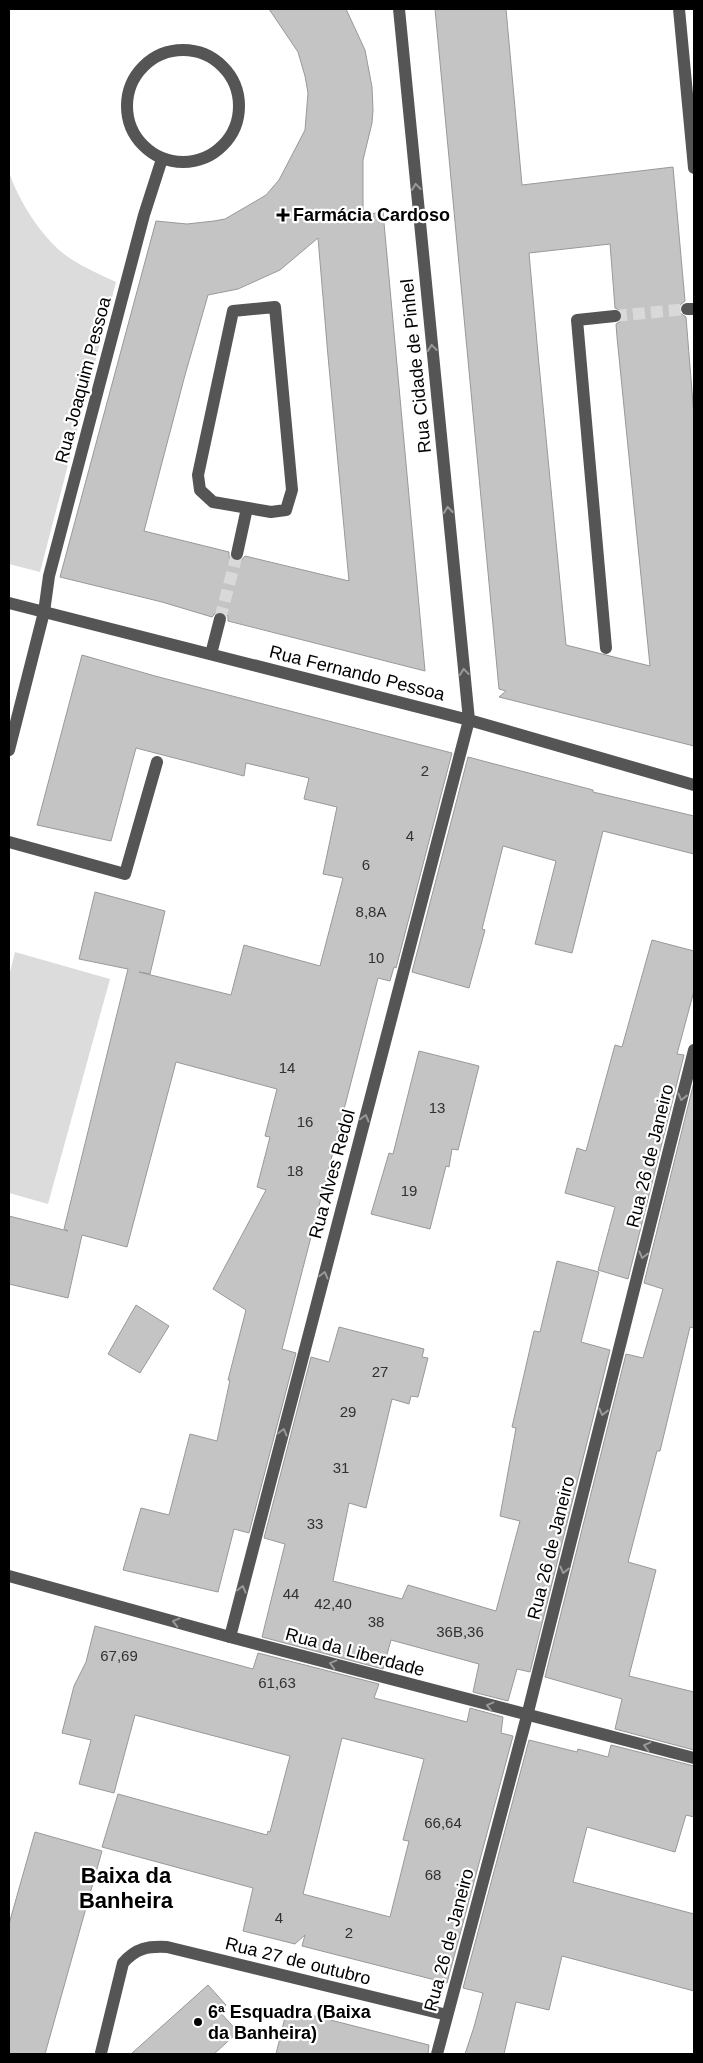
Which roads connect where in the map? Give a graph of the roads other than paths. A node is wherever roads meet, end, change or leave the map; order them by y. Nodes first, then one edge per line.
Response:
1 (398, 9) edge
2 (680, 9) edge
3 (689, 54) edge
4 (162, 159) junction
5 (694, 168) edge
6 (615, 316) tunnel mouth
7 (247, 508) junction
8 (237, 554) tunnel mouth
9 (9, 603) edge
10 (44, 612) junction
11 (220, 619) tunnel mouth
12 (606, 648) dead end
13 (211, 654) junction
14 (469, 720) junction
15 (9, 750) edge
16 (157, 762) dead end
17 (694, 785) edge
18 (9, 842) edge
19 (694, 1050) edge
20 (9, 1576) edge
21 (230, 1637) junction
22 (527, 1716) junction
23 (694, 1758) edge
24 (447, 2015) junction
25 (101, 2053) dead end
26 (437, 2054) edge

14 -> 1 street, Rua Cidade de Pinhel
2 - 3 street
3 - 5 street
4 - 4 street
4 - 10 street, Rua Joaquim Pessoa
6 - 12 street
7 - 7 street
7 - 8 street
9 - 10 street, Rua Fernando Pessoa
10 - 13 street, Rua Fernando Pessoa
10 - 15 street, Rua Joaquim Pessoa
11 - 13 street
13 - 14 street, Rua Fernando Pessoa
14 - 17 street, Rua Fernando Pessoa
21 -> 14 street, Rua Alves Redol
16 - 18 street
19 -> 22 street, Rua 26 de Janeiro
21 -> 20 street, Rua da Liberdade
22 -> 21 street, Rua da Liberdade
23 -> 22 street, Rua da Liberdade
22 - 24 street, Rua 26 de Janeiro
24 - 25 street, Rua 27 de outubro
24 - 26 street, Rua 26 de Janeiro

